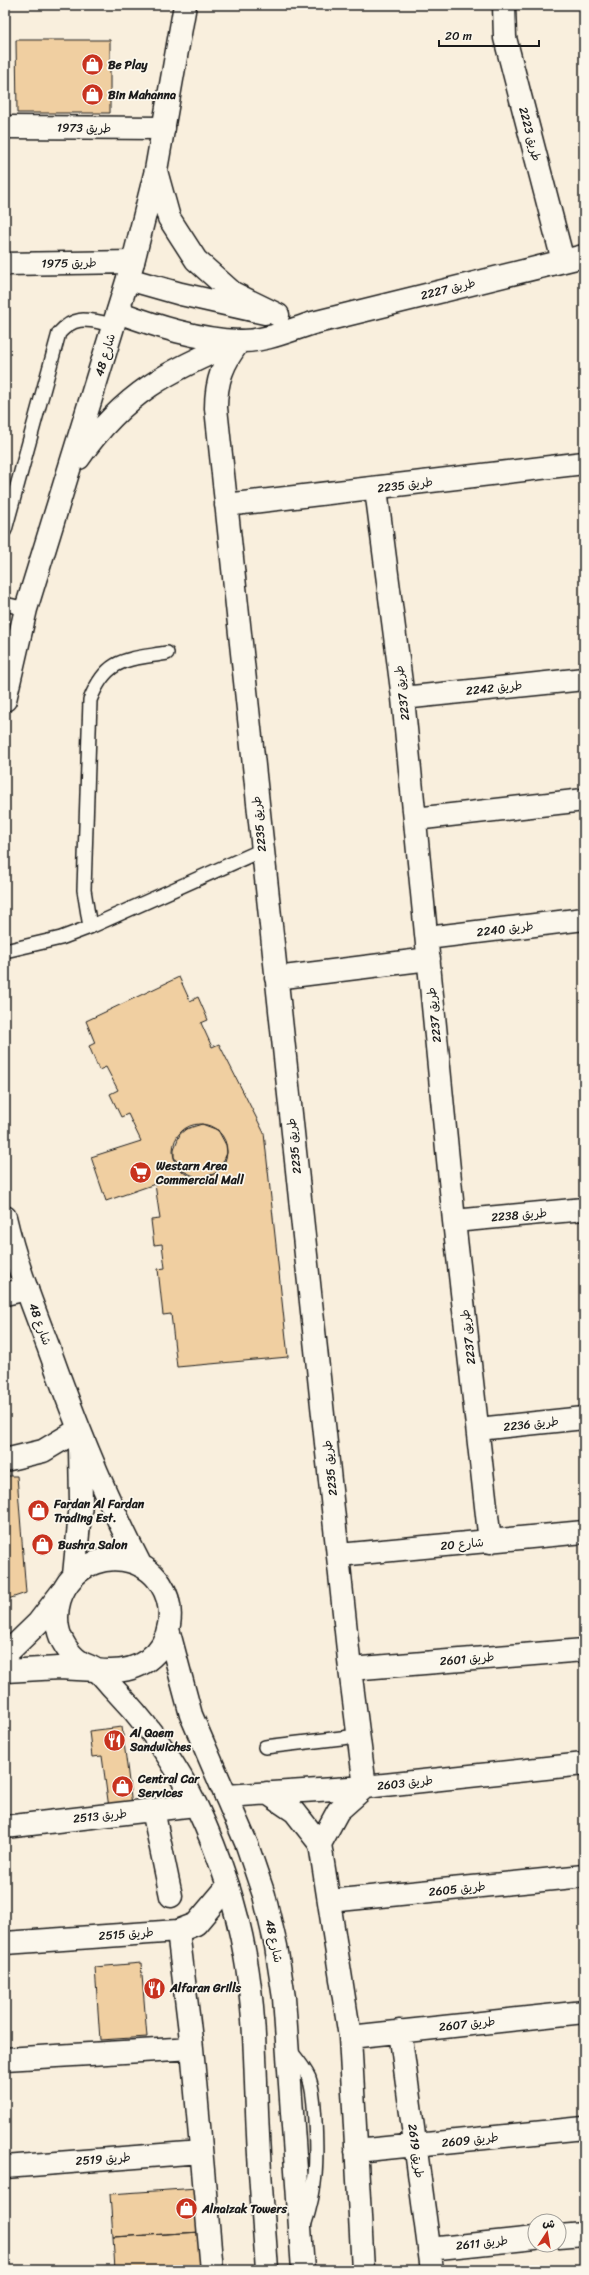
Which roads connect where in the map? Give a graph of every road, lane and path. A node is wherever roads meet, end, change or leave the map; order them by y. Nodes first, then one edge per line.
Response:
1 (185, 5) edge
2 (504, 5) edge
3 (5, 127) edge
4 (164, 128) junction
5 (156, 170) junction
6 (584, 256) edge
7 (563, 261) junction
8 (5, 264) edge
9 (130, 271) junction
10 (278, 316) junction
11 (116, 319) junction
12 (313, 323) junction
13 (240, 341) junction
14 (584, 463) edge
15 (69, 472) junction
16 (376, 489) junction
17 (226, 505) junction
18 (5, 530) edge
19 (5, 604) edge
20 (26, 609) junction
21 (167, 653) dead end
22 (584, 679) edge
23 (403, 698) junction
24 (5, 700) edge
25 (584, 800) edge
26 (415, 819) junction
27 (262, 850) junction
28 (584, 919) edge
29 (90, 927) junction
30 (428, 948) junction
31 (5, 951) edge
32 (276, 978) junction
33 (584, 1209) edge
34 (5, 1217) edge
35 (454, 1221) junction
36 (27, 1289) junction
37 (5, 1294) edge
38 (584, 1418) edge
39 (478, 1429) junction
40 (78, 1430) junction
41 (5, 1460) edge
42 (584, 1532) edge
43 (490, 1542) junction
44 (339, 1555) junction
45 (141, 1566) junction
46 (74, 1575) junction
47 (61, 1594) junction
48 (168, 1629) junction
49 (584, 1650) edge
50 (5, 1655) edge
51 (350, 1669) junction
52 (96, 1670) junction
53 (5, 1671) edge
54 (358, 1736) junction
55 (265, 1747) dead end
56 (584, 1764) edge
57 (365, 1787) junction
58 (267, 1793) junction
59 (226, 1796) junction
60 (195, 1805) junction
61 (153, 1810) junction
62 (5, 1826) edge
63 (320, 1844) junction
64 (584, 1876) edge
65 (228, 1886) junction
66 (171, 1896) dead end
67 (329, 1901) junction
68 (178, 1931) junction
69 (5, 1943) edge
70 (584, 2012) edge
71 (400, 2031) junction
72 (350, 2037) junction
73 (192, 2048) junction
74 (5, 2059) edge
75 (584, 2128) edge
76 (416, 2146) junction
77 (356, 2151) junction
78 (201, 2152) junction
79 (5, 2167) edge
80 (584, 2234) edge
81 (567, 2235) edge
82 (527, 2239) edge
83 (429, 2248) junction
84 (212, 2270) edge
85 (267, 2270) edge
86 (303, 2270) edge
87 (364, 2270) edge
88 (432, 2270) edge

1 - 4 street, شارع 48
2 - 7 street, طريق 2223
3 - 4 street, طريق 1973
4 - 5 street, شارع 48
5 - 9 street, شارع 48
5 - 10 street
6 - 7 street, طريق 2227
7 - 12 street, طريق 2227
8 - 9 street, طريق 1975
9 - 10 street, طريق 2227
9 - 11 street, شارع 48
10 - 12 street, طريق 2227
11 - 13 street, طريق 2227
11 - 15 street, شارع 48
11 - 18 lane
12 - 13 street, طريق 2227
13 - 15 street
13 - 17 street, طريق 2235
14 - 16 street, طريق 2235
15 - 20 street, شارع 48
16 - 17 street, طريق 2235
16 - 23 street, طريق 2237
17 - 27 street, طريق 2235
19 - 20 lane
20 - 24 street, شارع 48
21 - 29 lane
22 - 23 street, طريق 2242
23 - 26 street, طريق 2237
25 - 26 street
26 - 30 street, طريق 2237
27 - 29 lane
27 - 32 street, طريق 2235
28 - 30 street, طريق 2240
29 - 31 lane
30 - 32 street, طريق 2240
30 - 35 street, طريق 2237
32 - 44 street, طريق 2235
33 - 35 street, طريق 2238
34 - 36 street, شارع 48
35 - 39 street, طريق 2237
36 - 37 street
36 - 40 street, شارع 48
38 - 39 street, طريق 2236
39 - 43 street, طريق 2237
40 - 41 street
40 - 45 street, شارع 48
40 - 46 street, شارع 48
42 - 43 street, شارع 20
43 - 44 street, شارع 20
44 - 51 street, طريق 2235
45 - 46 street
45 - 48 street
46 - 47 street
47 - 50 street
47 - 52 street
48 - 52 street
48 - 59 street, شارع 48
49 - 51 street, طريق 2601
51 - 54 street, طريق 2235
52 - 53 street
52 - 60 street
54 - 55 lane
54 - 57 street, طريق 2235
56 - 57 street, طريق 2603
57 - 58 street, طريق 2603
57 - 63 street
58 - 59 street, طريق 2603
58 - 63 street
59 - 86 street, شارع 48
60 - 61 street, طريق 2513
60 - 65 street
61 - 62 street, طريق 2513
61 - 66 street
63 - 67 street
64 - 67 street, طريق 2605
65 - 68 street, طريق 2515
65 - 85 street
67 - 72 street
68 - 69 street, طريق 2515
68 - 73 street
70 - 71 street, طريق 2607
71 - 72 street, طريق 2607
71 - 76 street, طريق 2619
72 - 77 street
73 - 74 street
73 - 78 street
75 - 76 street, طريق 2609
76 - 77 street, طريق 2609
76 - 83 street, طريق 2619
77 - 87 street
78 - 79 street, طريق 2519
78 - 84 street
80 - 81 street
82 - 83 street, طريق 2611
83 - 88 street, طريق 2619

